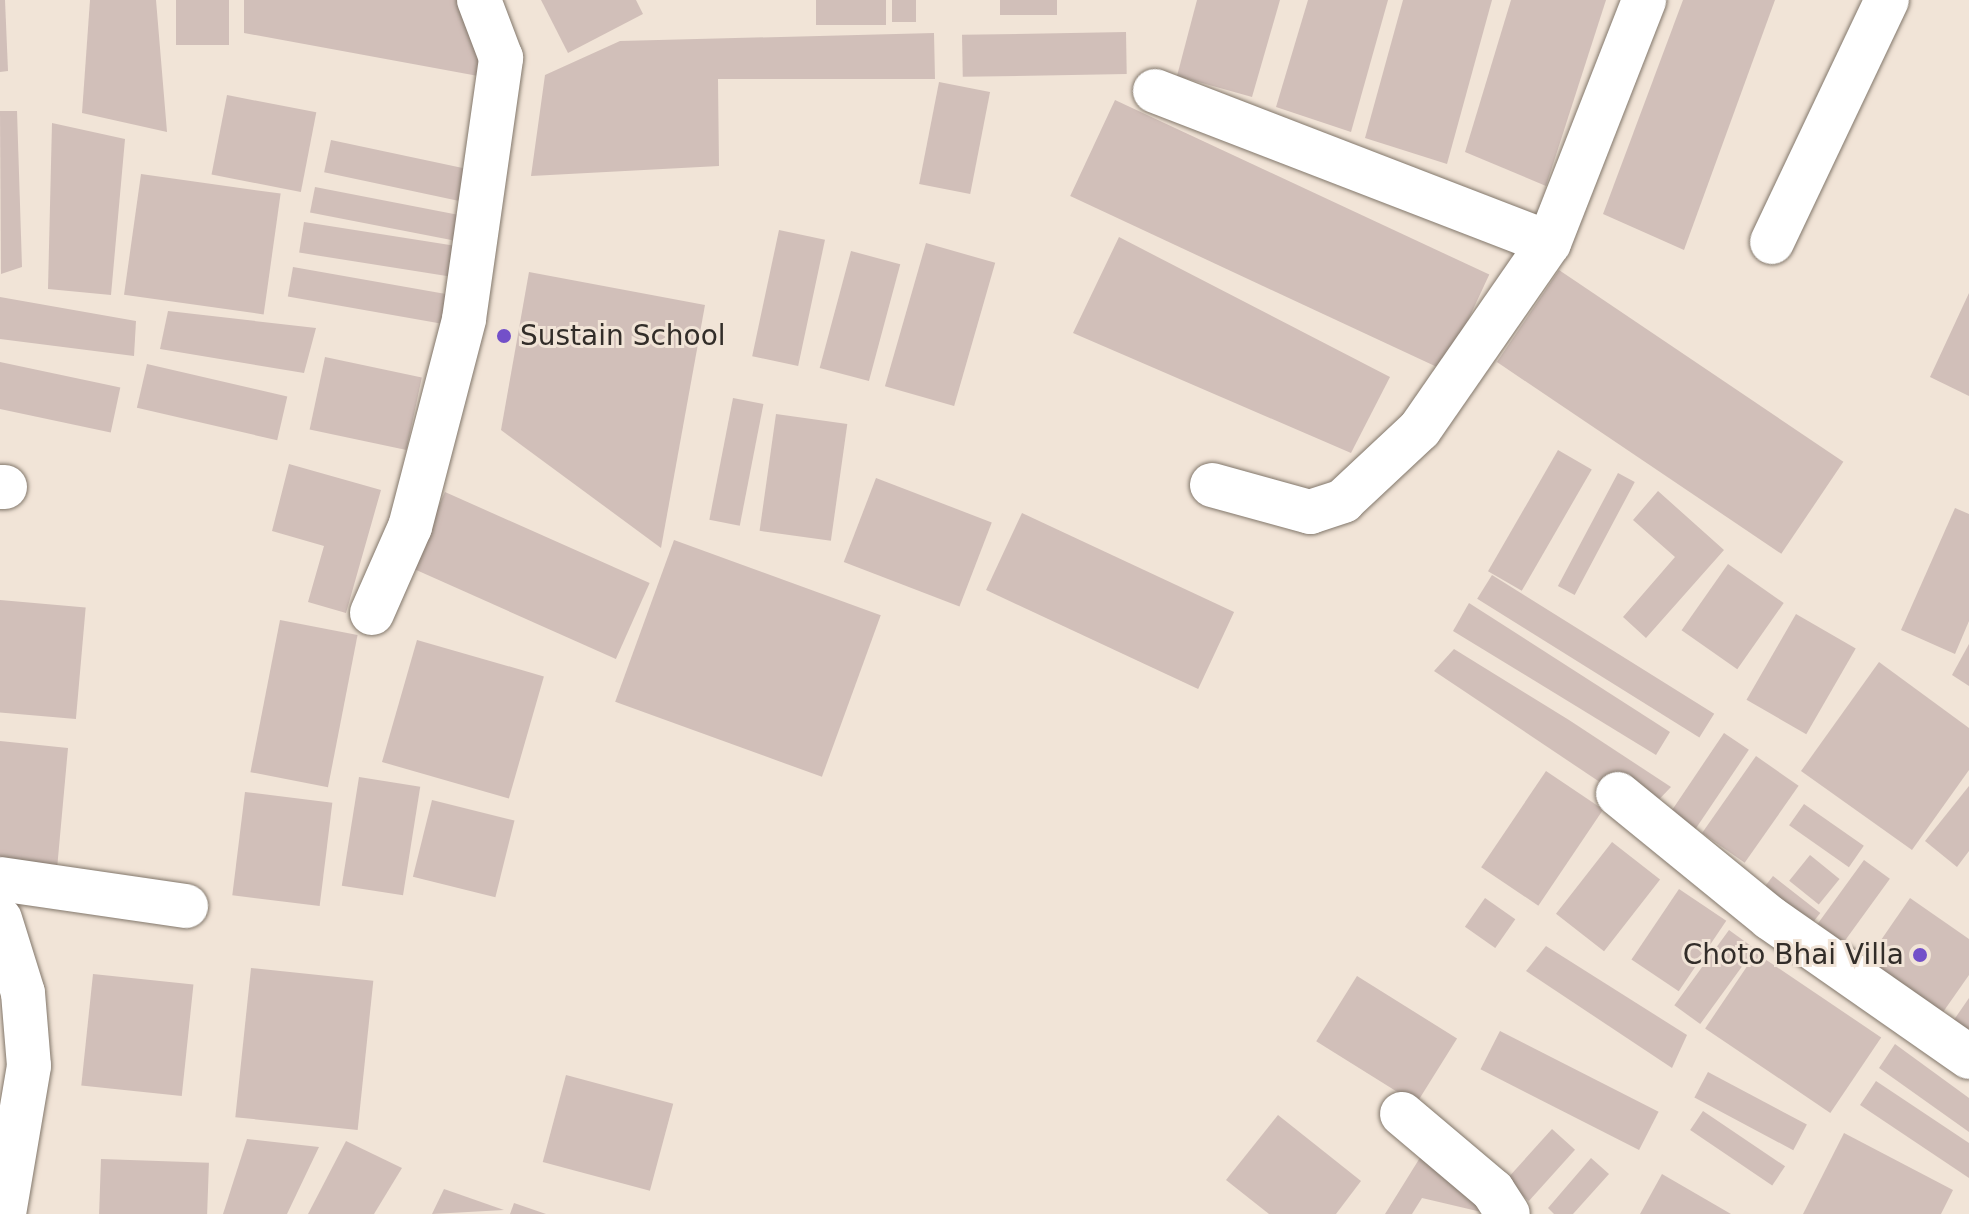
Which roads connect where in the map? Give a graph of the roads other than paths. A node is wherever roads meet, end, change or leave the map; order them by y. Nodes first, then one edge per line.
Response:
1 (479, 0) edge
2 (1644, 0) edge
3 (1887, 0) edge
4 (1155, 91) dead end
5 (1772, 242) dead end
6 (1549, 243) junction
7 (1212, 485) dead end
8 (372, 613) dead end
9 (1618, 794) dead end
10 (0, 879) edge
11 (186, 906) dead end
12 (0, 919) edge
13 (1969, 1057) edge
14 (1402, 1114) dead end
15 (4, 1214) edge
16 (1508, 1214) edge

1 - 8 street
2 - 6 street
3 - 5 street
4 - 6 street
6 - 7 street
9 - 13 street
10 - 11 street
12 - 15 street
14 - 16 street

